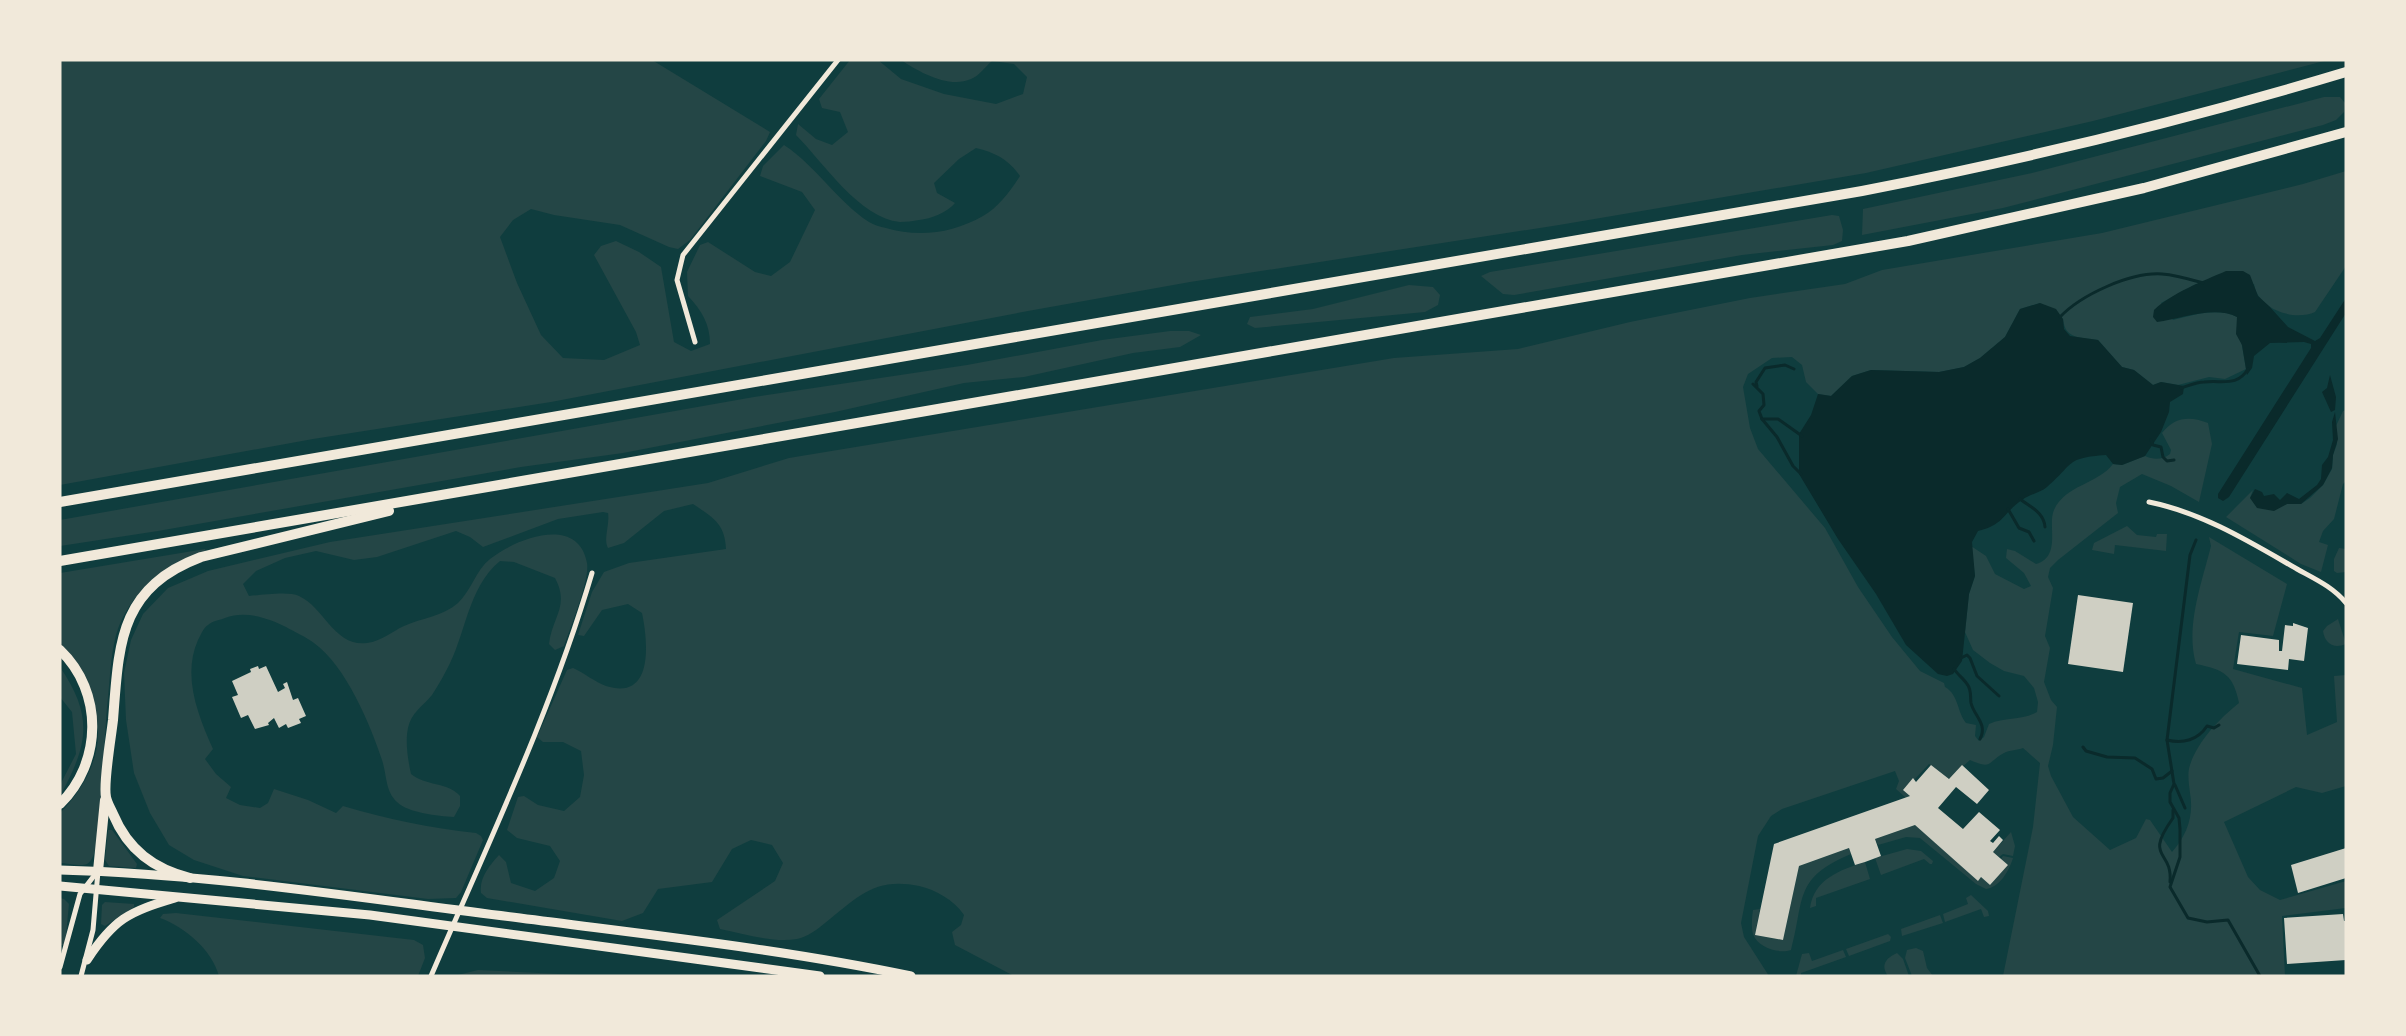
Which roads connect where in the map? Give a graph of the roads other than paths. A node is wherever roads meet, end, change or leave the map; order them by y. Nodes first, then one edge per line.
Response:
1 (838, 60) edge
2 (2346, 72) edge
3 (2346, 132) edge
4 (695, 342) dead end
5 (508, 483) junction
6 (60, 502) edge
7 (2150, 502) dead end
8 (60, 561) edge
9 (592, 573) dead end
10 (2346, 603) edge
11 (60, 650) edge
12 (105, 797) junction
13 (60, 804) edge
14 (60, 870) edge
15 (98, 871) junction
16 (190, 878) junction
17 (60, 886) edge
18 (84, 888) junction
19 (97, 889) junction
20 (179, 896) junction
21 (460, 910) junction
22 (451, 926) junction
23 (87, 960) junction
24 (60, 967) edge
25 (81, 976) edge
26 (431, 976) edge
27 (819, 976) edge
28 (911, 976) edge

1 - 4 street
2 - 6 highway
3 - 5 highway
5 - 8 highway
5 - 12 highway
7 - 10 street
9 - 21 street
11 - 13 highway
12 - 15 highway
12 - 16 highway
14 - 15 highway
15 - 16 highway
15 - 18 street
15 - 19 street
16 - 21 highway
17 - 18 highway
18 - 19 highway
18 - 24 street
19 - 20 highway
19 - 23 street
20 - 22 highway
20 - 23 highway
21 - 22 street
21 - 28 highway
22 - 26 street
22 - 27 highway
23 - 25 street

